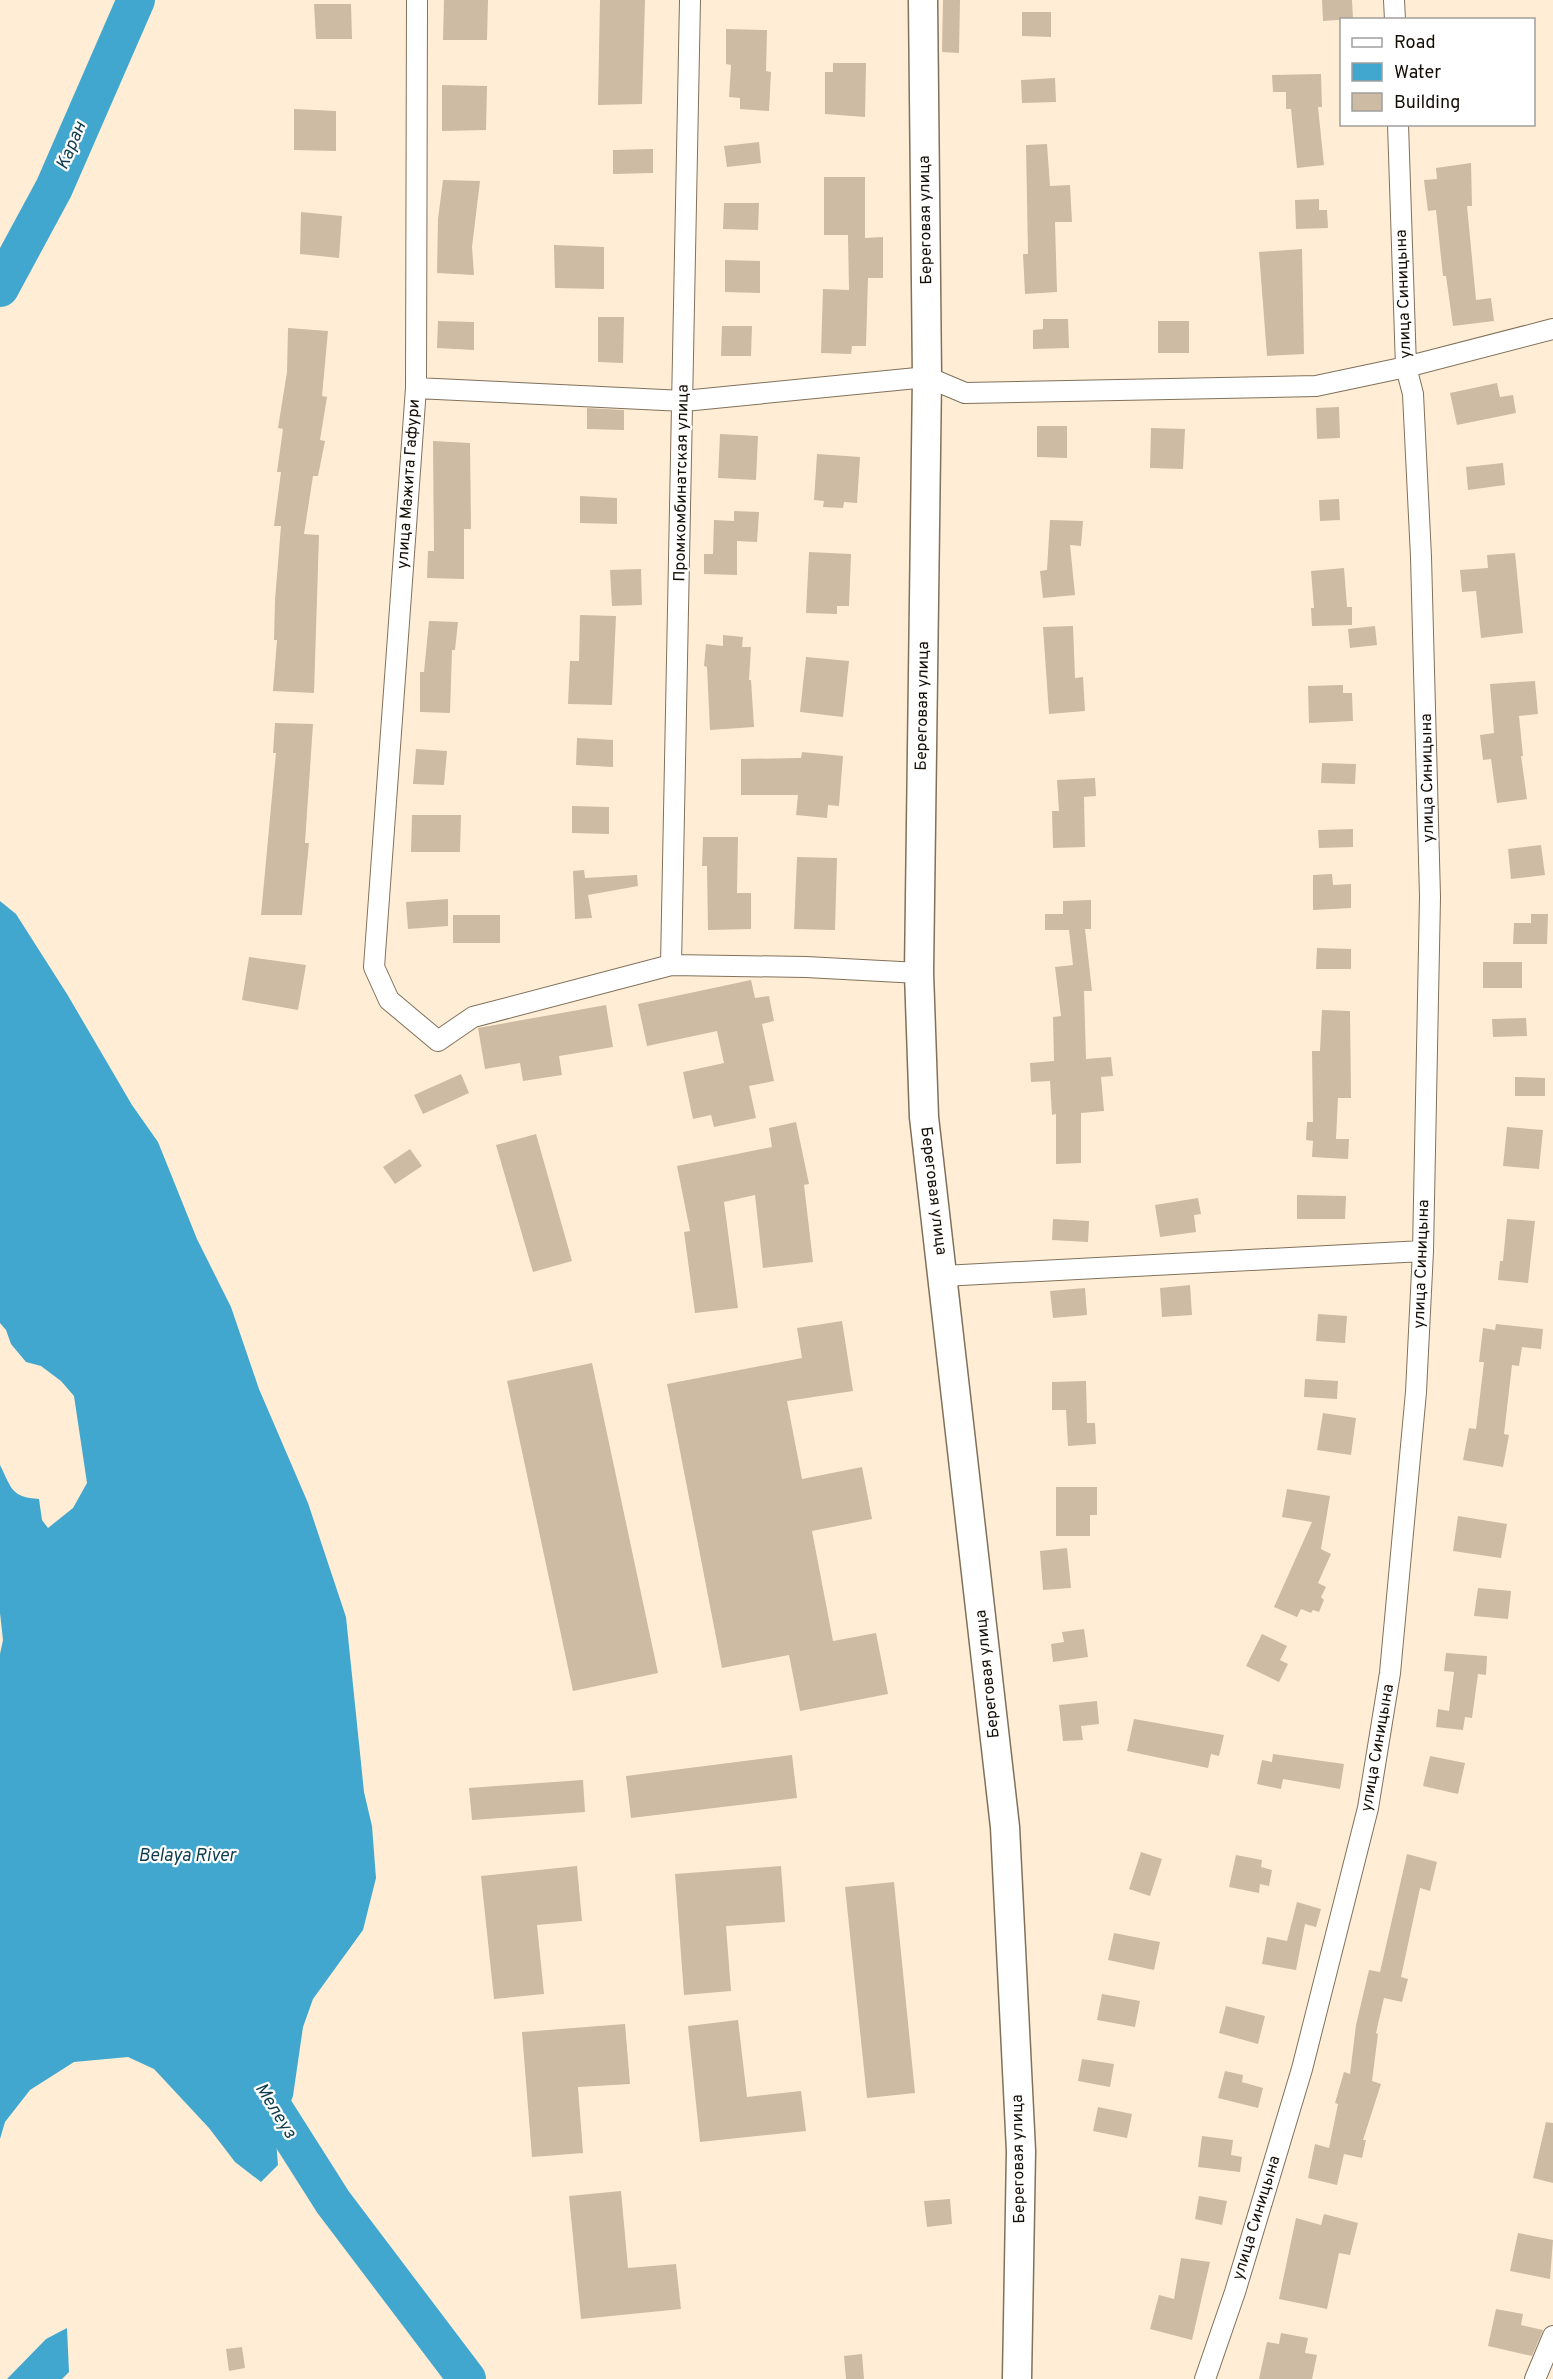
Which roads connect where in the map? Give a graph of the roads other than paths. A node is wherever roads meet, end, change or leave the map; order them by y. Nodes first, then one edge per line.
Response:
1 (417, 0) edge
2 (690, 0) edge
3 (923, 0) edge
4 (1394, 0) edge
5 (1395, 18) edge
6 (1398, 126) edge
7 (1553, 329) edge
8 (1406, 367) junction
9 (927, 377) junction
10 (416, 388) junction
11 (684, 400) junction
12 (671, 965) junction
13 (919, 973) junction
14 (1423, 1251) junction
15 (943, 1276) junction
16 (1553, 2336) edge
17 (1017, 2379) edge
18 (1205, 2379) edge
19 (1535, 2379) edge

1 - 10 street, улица Мажита Гафури
2 - 11 street, Промкомбинатская улица
3 - 9 main road, Береговая улица
4 - 5 street
6 - 8 street, улица Синицына
7 - 8 street
8 - 9 street
8 - 14 street, улица Синицына
9 - 11 street
9 - 13 main road, Береговая улица
10 - 11 street
10 - 12 street, улица Мажита Гафури
11 - 12 street, Промкомбинатская улица
12 - 13 street
13 - 15 main road, Береговая улица
14 - 15 street
14 - 18 street, улица Синицына
15 - 17 main road, Береговая улица
16 - 19 street

